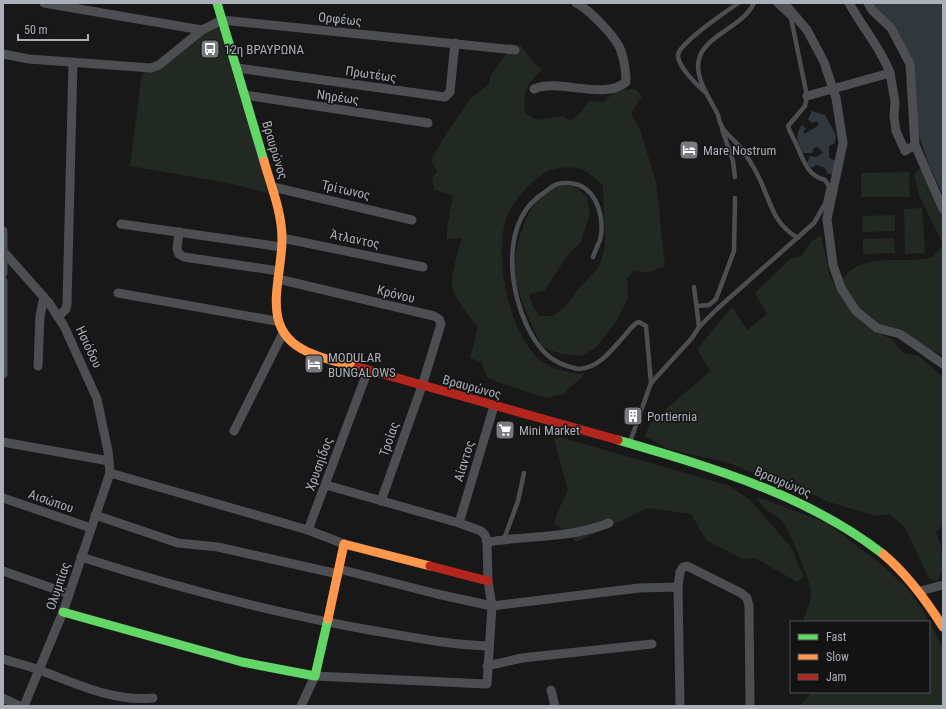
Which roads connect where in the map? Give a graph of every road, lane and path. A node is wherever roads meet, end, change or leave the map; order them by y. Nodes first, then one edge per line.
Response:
1 (44, 3) edge
2 (217, 3) edge
3 (576, 3) edge
4 (738, 3) edge
5 (754, 3) edge
6 (775, 3) edge
7 (784, 3) edge
8 (849, 3) edge
9 (868, 3) edge
10 (222, 20) junction
11 (202, 30) junction
12 (455, 43) junction
13 (515, 50) dead end
14 (3, 54) edge
15 (73, 62) junction
16 (237, 68) junction
17 (890, 73) junction
18 (534, 89) dead end
19 (834, 90) junction
20 (707, 94) junction
21 (245, 95) junction
22 (807, 96) junction
23 (428, 123) dead end
24 (722, 127) junction
25 (915, 145) junction
26 (736, 177) dead end
27 (273, 187) junction
28 (735, 198) dead end
29 (943, 208) edge
30 (412, 220) dead end
31 (121, 224) dead end
32 (3, 231) edge
33 (179, 232) junction
34 (798, 238) junction
35 (282, 242) junction
36 (3, 252) edge
37 (593, 257) dead end
38 (423, 267) dead end
39 (3, 272) edge
40 (279, 275) junction
41 (3, 281) edge
42 (694, 287) dead end
43 (118, 293) dead end
44 (44, 297) junction
45 (697, 306) junction
46 (58, 317) junction
47 (276, 321) junction
48 (699, 327) junction
49 (282, 335) junction
50 (943, 364) edge
51 (38, 366) dead end
52 (368, 370) junction
53 (3, 374) edge
54 (651, 383) junction
55 (422, 386) junction
56 (494, 406) junction
57 (234, 431) dead end
58 (3, 442) edge
59 (630, 443) junction
60 (109, 461) junction
61 (110, 473) junction
62 (524, 473) dead end
63 (326, 485) junction
64 (3, 498) edge
65 (381, 501) junction
66 (95, 515) junction
67 (459, 523) junction
68 (609, 523) dead end
69 (91, 528) junction
70 (308, 530) junction
71 (504, 539) junction
72 (488, 542) junction
73 (344, 544) junction
74 (82, 558) junction
75 (3, 571) edge
76 (338, 572) junction
77 (488, 581) junction
78 (943, 585) edge
79 (678, 587) junction
80 (920, 591) junction
81 (69, 594) junction
82 (492, 606) junction
83 (63, 612) junction
84 (328, 622) junction
85 (943, 627) edge
86 (652, 644) dead end
87 (489, 646) junction
88 (3, 659) edge
89 (487, 666) junction
90 (40, 670) junction
91 (315, 676) junction
92 (551, 690) dead end
93 (3, 698) edge
94 (153, 698) dead end
95 (20, 706) edge
96 (24, 706) edge
97 (301, 706) edge
98 (554, 706) edge
99 (680, 706) edge
100 (750, 706) edge

1 - 11 street
2 - 10 main road, Βραυρώνος
3 - 18 street
4 - 20 lane
5 - 20 lane
6 - 22 lane
7 - 19 street
8 - 17 street
9 - 25 street
10 - 11 street
10 - 12 street, Ορφέως
10 - 16 main road, Βραυρώνος
11 - 15 street
12 - 13 street, Ορφέως
12 - 16 street, Πρωτέως
14 - 15 street
15 - 46 street
16 - 21 main road, Βραυρώνος
17 - 19 street
17 - 25 street
19 - 22 street
19 - 50 street
20 - 24 lane
21 - 23 street, Νηρέως
21 - 27 main road, Βραυρώνος
22 - 34 lane
24 - 26 lane
24 - 34 lane
25 - 29 street
27 - 30 street, Τρίτωνος
27 - 35 main road, Βραυρώνος
28 - 45 lane
31 - 33 street, Άτλαντος
32 - 36 street
33 - 35 street, Άτλαντος
33 - 40 street
34 - 48 lane
35 - 38 street, Άτλαντος
35 - 40 main road, Βραυρώνος
36 - 39 street
36 - 44 street, Ησιόδου
37 - 54 lane
40 - 47 main road, Βραυρώνος
40 - 55 street, Κρόνου
41 - 53 street
42 - 45 lane
43 - 47 street
44 - 46 street, Ησιόδου
44 - 51 street
45 - 48 lane
46 - 60 street, Ησιόδου
47 - 49 main road, Βραυρώνος
48 - 54 lane
49 - 52 main road, Βραυρώνος
49 - 57 street
52 - 55 main road, Βραυρώνος
52 - 63 street, Χρυσηίδος
54 - 59 lane
55 - 56 main road, Βραυρώνος
55 - 65 street, Τροίας
56 - 59 main road, Βραυρώνος
56 - 67 street, Αίαντος
58 - 60 street
59 - 80 main road, Βραυρώνος
60 - 61 street, Ησιόδου
61 - 66 street, Ολυμπίας
61 - 70 street
62 - 71 lane
63 - 65 street
63 - 70 street, Χρυσηίδος
64 - 69 street, Αισώπου
65 - 67 street
66 - 69 street, Ολυμπίας
66 - 76 street
67 - 72 street
68 - 71 street
69 - 74 street, Ολυμπίας
70 - 73 street
71 - 72 street
72 - 77 street
73 - 76 main road
73 - 77 main road
74 - 81 street, Ολυμπίας
74 - 84 street
75 - 81 street
76 - 82 street
76 - 84 main road
77 - 82 street
78 - 80 street
79 - 82 street
79 - 99 street
79 - 100 street
80 - 85 main road, Βραυρώνος
81 - 83 street, Ολυμπίας
82 - 87 street
83 - 90 street, Ολυμπίας
83 - 91 main road
84 - 87 street
84 - 91 main road
86 - 89 street
87 - 89 street
88 - 90 street
89 - 91 street
90 - 94 street
90 - 96 street, Ολυμπίας
91 - 97 street
92 - 98 street
93 - 95 street

